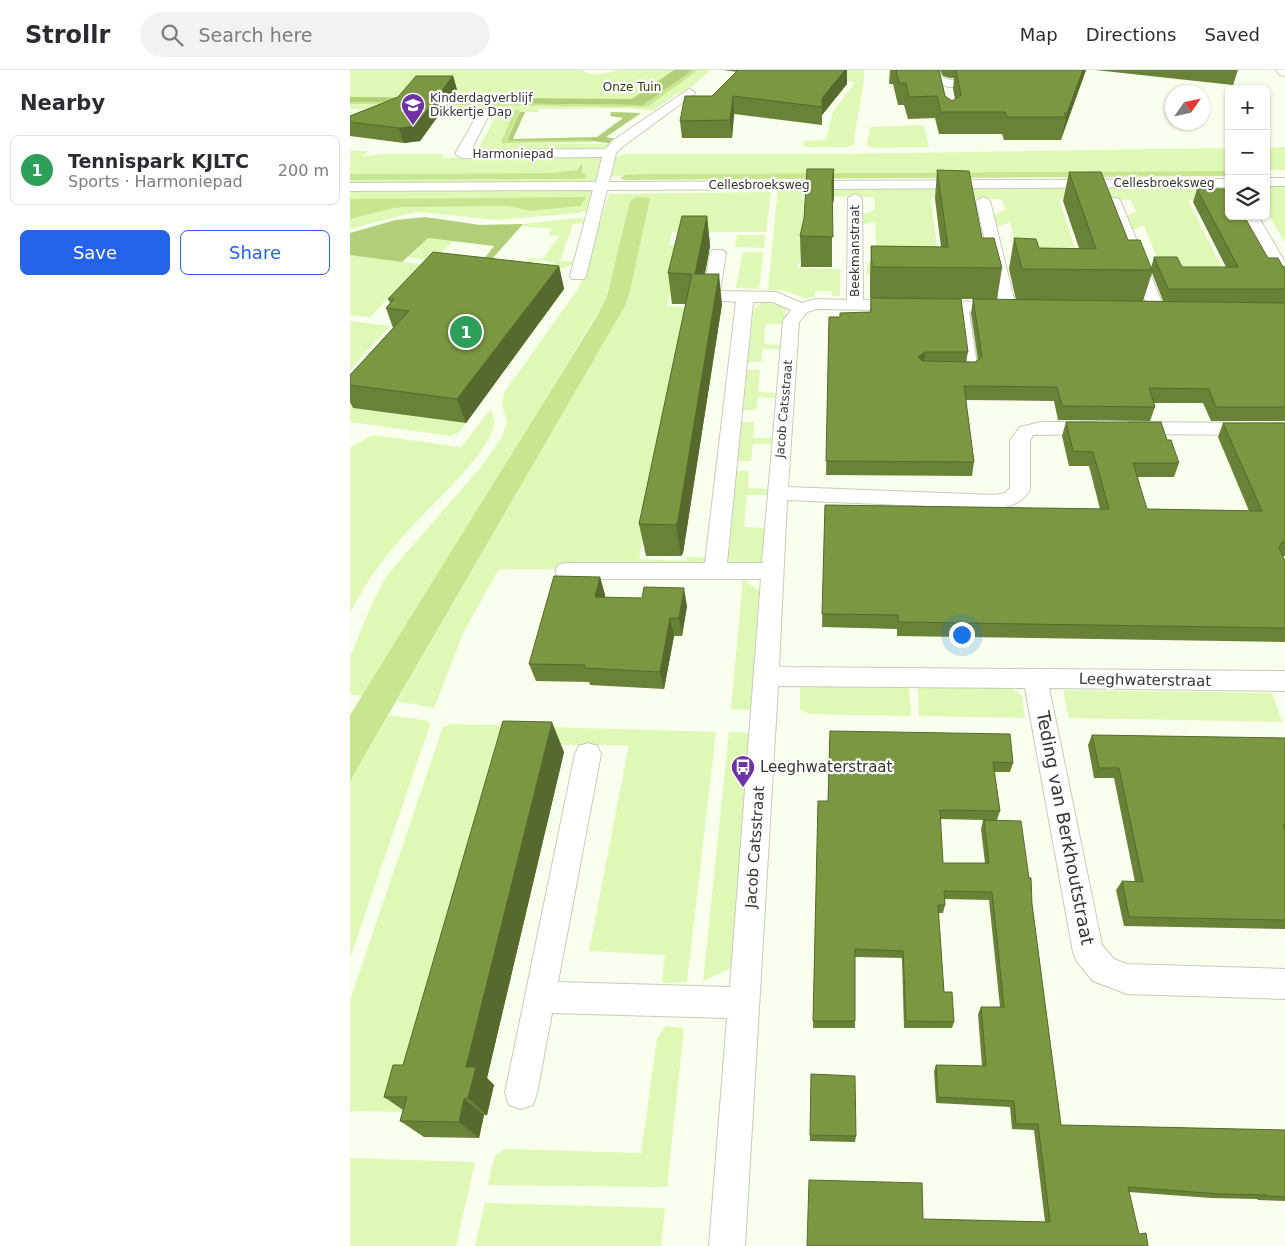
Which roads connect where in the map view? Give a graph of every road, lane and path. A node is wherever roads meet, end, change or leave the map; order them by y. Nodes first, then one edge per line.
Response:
1 (933, 70) edge
2 (1029, 70) edge
3 (689, 93) dead end
4 (484, 113) dead end
5 (610, 154) junction
6 (1225, 182) edge
7 (1270, 182) edge
8 (1285, 182) edge
9 (602, 186) junction
10 (350, 187) edge
11 (855, 198) dead end
12 (983, 201) dead end
13 (1114, 202) edge
14 (1253, 220) edge
15 (718, 253) dead end
16 (578, 276) dead end
17 (1285, 276) edge
18 (745, 297) junction
19 (855, 304) junction
20 (964, 306) junction
21 (1008, 307) junction
22 (1028, 307) edge
23 (1136, 308) edge
24 (1156, 308) junction
25 (1176, 308) edge
26 (801, 309) junction
27 (953, 371) edge
28 (1285, 429) edge
29 (778, 493) junction
30 (773, 571) junction
31 (566, 572) dead end
32 (715, 572) junction
33 (766, 676) junction
34 (1035, 678) junction
35 (1285, 681) edge
36 (588, 754) dead end
37 (1285, 984) edge
38 (540, 997) junction
39 (744, 1003) junction
40 (521, 1093) dead end
41 (727, 1246) edge

1 - 2 street
3 - 5 street
4 - 5 street, Harmoniepad
5 - 9 street
6 - 9 street, Cellesbroeksweg
7 - 8 street
9 - 10 street, Cellesbroeksweg
9 - 16 street
11 - 19 street, Beekmanstraat
12 - 21 street
13 - 24 street
14 - 17 street
15 - 18 street
18 - 26 street
18 - 32 street
19 - 20 street, Beekmanstraat
19 - 26 street, Beekmanstraat
20 - 21 street, Beekmanstraat
20 - 27 lane
21 - 22 street, Beekmanstraat
23 - 24 street
24 - 25 street
26 - 29 street, Jacob Catsstraat
28 - 29 street
29 - 30 street, Jacob Catsstraat
30 - 32 street
30 - 33 street, Jacob Catsstraat
31 - 32 street
33 - 34 street, Leeghwaterstraat
33 - 39 street, Jacob Catsstraat
34 - 35 street, Leeghwaterstraat
34 - 37 street, Teding van Berkhoutstraat
36 - 38 street
38 - 39 street
38 - 40 street
39 - 41 street, Jacob Catsstraat

